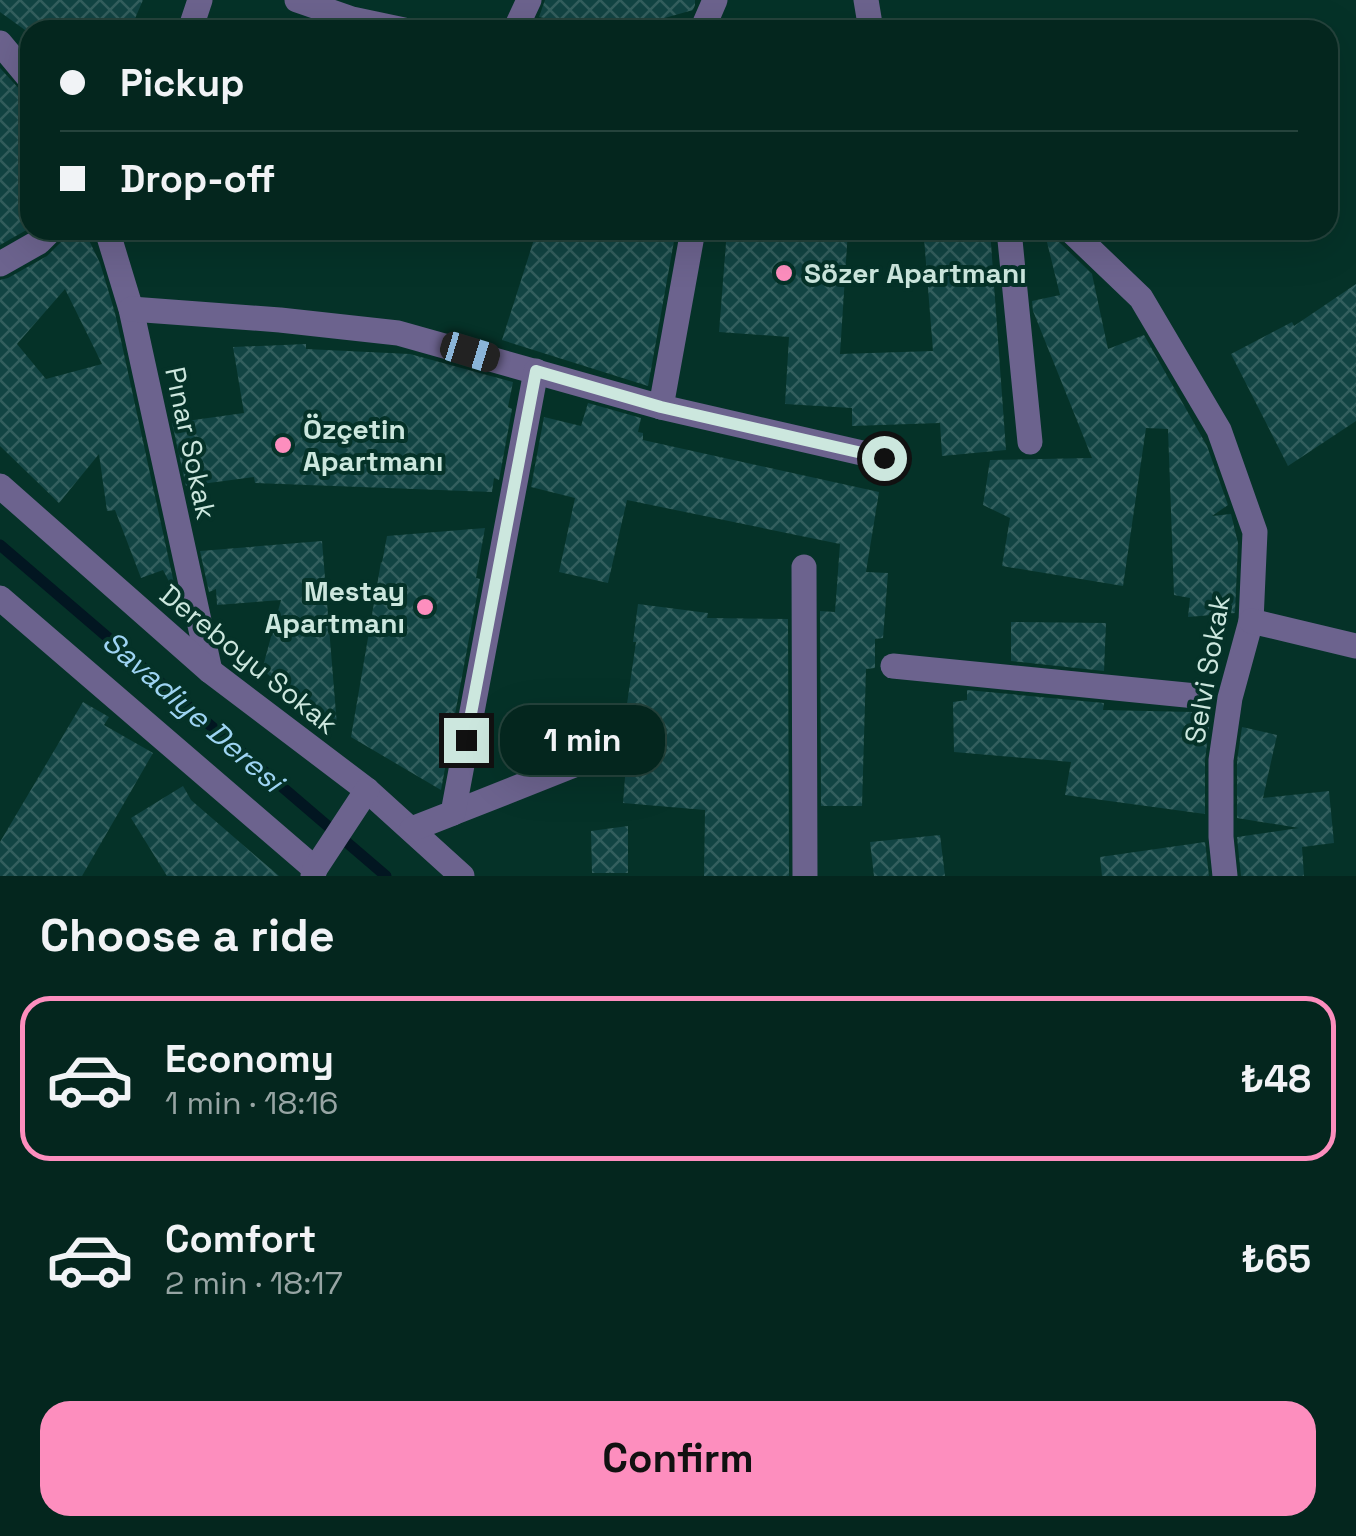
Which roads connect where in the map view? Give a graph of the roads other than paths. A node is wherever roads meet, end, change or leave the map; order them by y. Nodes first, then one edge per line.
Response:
1 (297, 0) edge
2 (358, 20) edge
3 (0, 42) edge
4 (20, 67) edge
5 (41, 240) edge
6 (109, 240) edge
7 (690, 240) edge
8 (1010, 240) edge
9 (1080, 240) edge
10 (0, 264) edge
11 (131, 309) junction
12 (536, 371) junction
13 (661, 407) junction
14 (1030, 442) dead end
15 (884, 458) dead end
16 (0, 486) edge
17 (804, 567) dead end
18 (0, 598) edge
19 (1251, 621) junction
20 (1356, 646) edge
21 (893, 666) dead end
22 (210, 672) junction
23 (1196, 696) dead end
24 (595, 721) dead end
25 (362, 798) junction
26 (452, 813) junction
27 (412, 829) junction
28 (314, 872) edge
29 (462, 876) edge
30 (805, 876) edge
31 (1226, 876) edge

1 - 2 street
3 - 4 street
5 - 10 street
6 - 11 street, Pınar Sokak
7 - 13 street
8 - 14 street
9 - 19 street, Selvi Sokak
11 - 12 street
11 - 22 street, Pınar Sokak
12 - 13 street
12 - 26 street
13 - 15 street
16 - 22 street, Dereboyu Sokak
17 - 30 street
18 - 28 street
19 - 20 street
19 - 31 street, Selvi Sokak
21 - 23 street
22 - 25 street, Dereboyu Sokak
24 - 26 street
25 - 27 street, Dereboyu Sokak
25 - 28 street
26 - 27 street
27 - 29 street, Dereboyu Sokak

